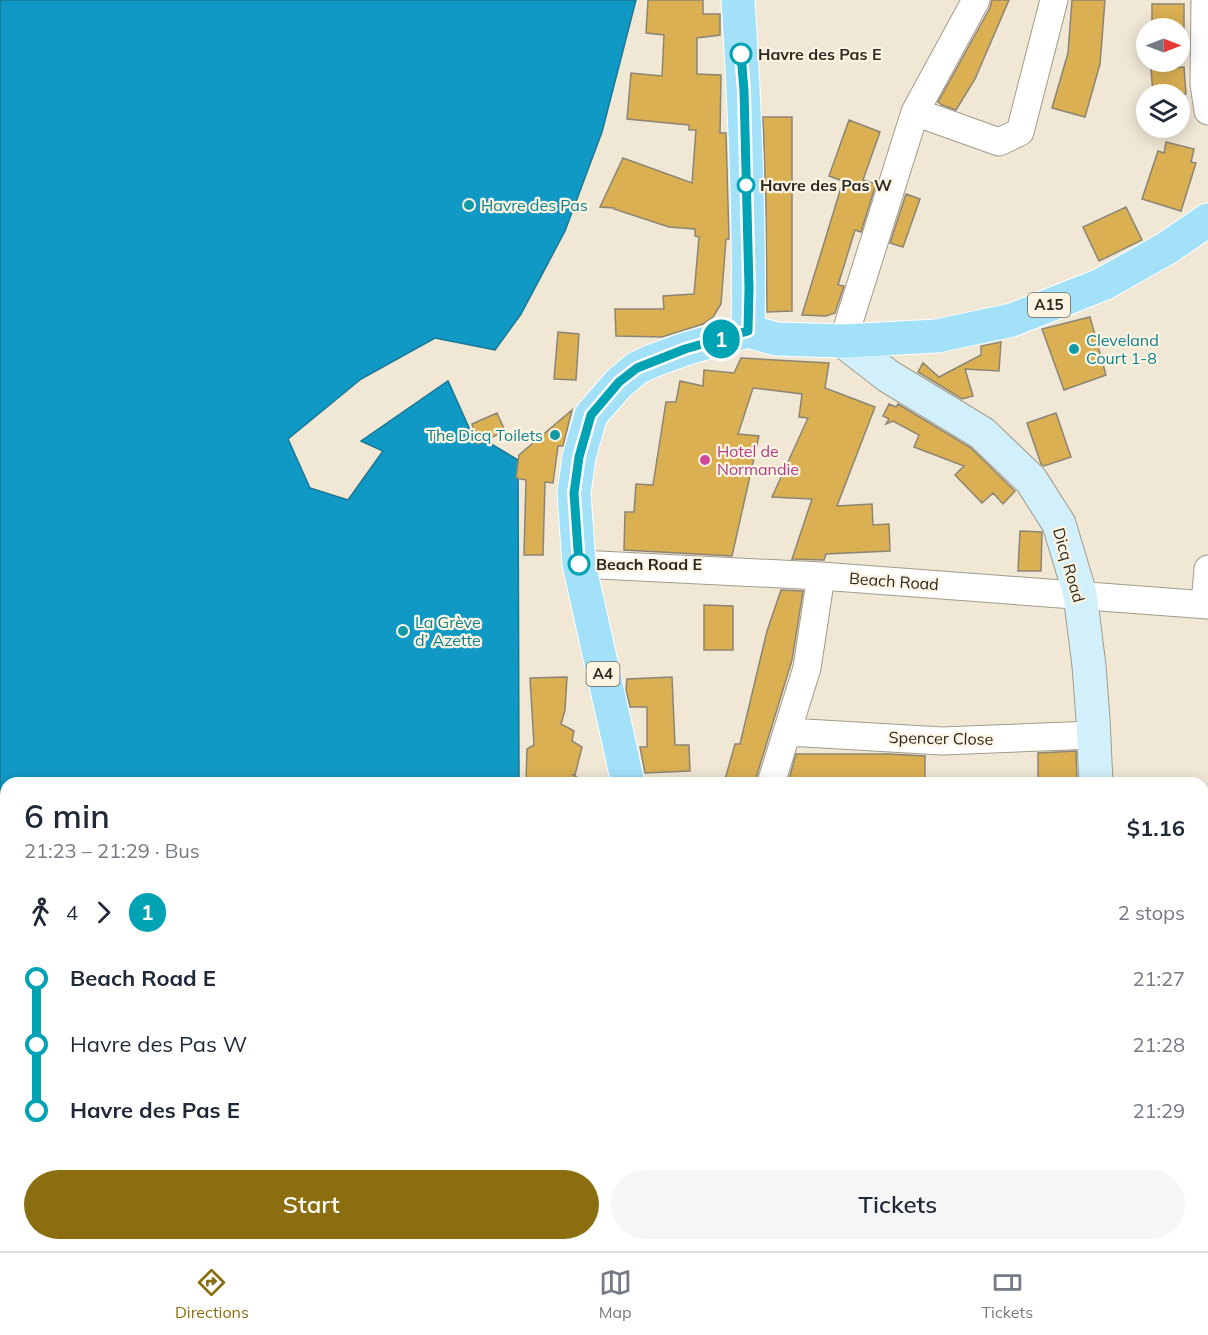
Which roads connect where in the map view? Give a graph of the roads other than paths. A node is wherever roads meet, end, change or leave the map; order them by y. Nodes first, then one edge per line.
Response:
1 (738, 0) edge
2 (976, 0) edge
3 (1054, 0) edge
4 (1205, 0) edge
5 (1208, 111) edge
6 (915, 112) junction
7 (1208, 220) edge
8 (748, 331) junction
9 (843, 341) junction
10 (579, 564) junction
11 (1208, 569) edge
12 (821, 576) junction
13 (1080, 594) junction
14 (1206, 605) edge
15 (788, 732) junction
16 (1094, 735) junction
17 (627, 777) edge
18 (773, 777) edge
19 (1096, 777) edge

1 - 8 main road
2 - 6 street
3 - 6 street
4 - 5 street
6 - 9 street
7 - 9 main road, A15
8 - 9 main road, A15
8 - 10 main road, A4
9 - 13 main road, Dicq Road
10 - 12 street, Beach Road
10 - 17 main road, A4
11 - 14 street
12 - 13 street, Beach Road
12 - 15 street
13 - 14 street, Beach Road
13 - 16 main road, Dicq Road
15 - 16 street, Spencer Close
15 - 18 street
16 - 19 main road, Dicq Road

